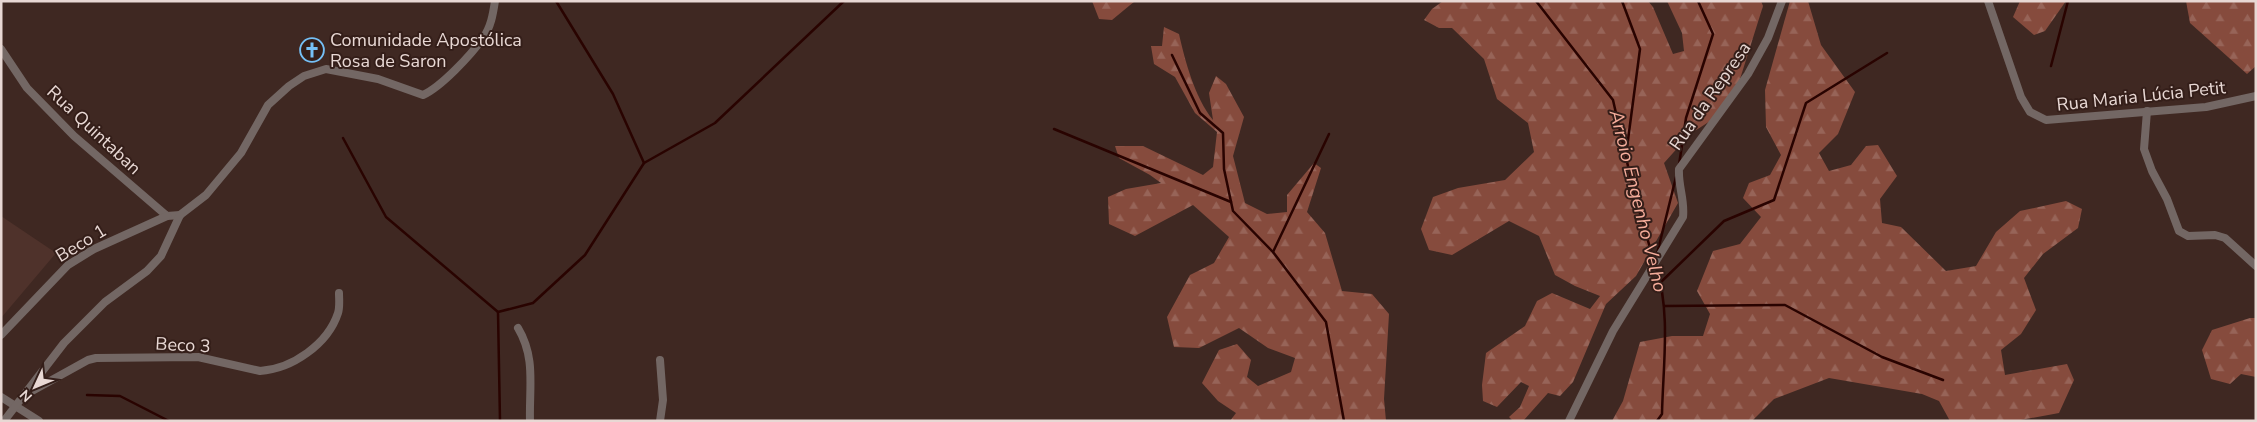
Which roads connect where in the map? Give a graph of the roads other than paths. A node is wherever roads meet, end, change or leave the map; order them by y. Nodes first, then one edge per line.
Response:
1 (495, 1) edge
2 (1782, 1) edge
3 (1988, 1) edge
4 (1, 49) edge
5 (2256, 96) edge
6 (2147, 111) junction
7 (180, 215) junction
8 (167, 216) junction
9 (2256, 266) edge
10 (339, 293) dead end
11 (518, 328) dead end
12 (1, 335) edge
13 (660, 360) dead end
14 (1, 397) edge
15 (21, 397) junction
16 (15, 405) junction
17 (4, 421) edge
18 (39, 421) edge
19 (530, 421) edge
20 (660, 421) edge
21 (1569, 421) edge

1 - 7 street
2 - 21 street, Rua da Represa
3 - 6 street, Rua Maria Lúcia Petit
4 - 8 street, Rua Quintaban
5 - 6 street, Rua Maria Lúcia Petit
6 - 9 street
7 - 8 street
7 - 15 street
8 - 12 street, Beco 1
10 - 15 street, Beco 3
11 - 19 street
13 - 20 street
14 - 16 street
15 - 16 street
16 - 17 street
16 - 18 street

